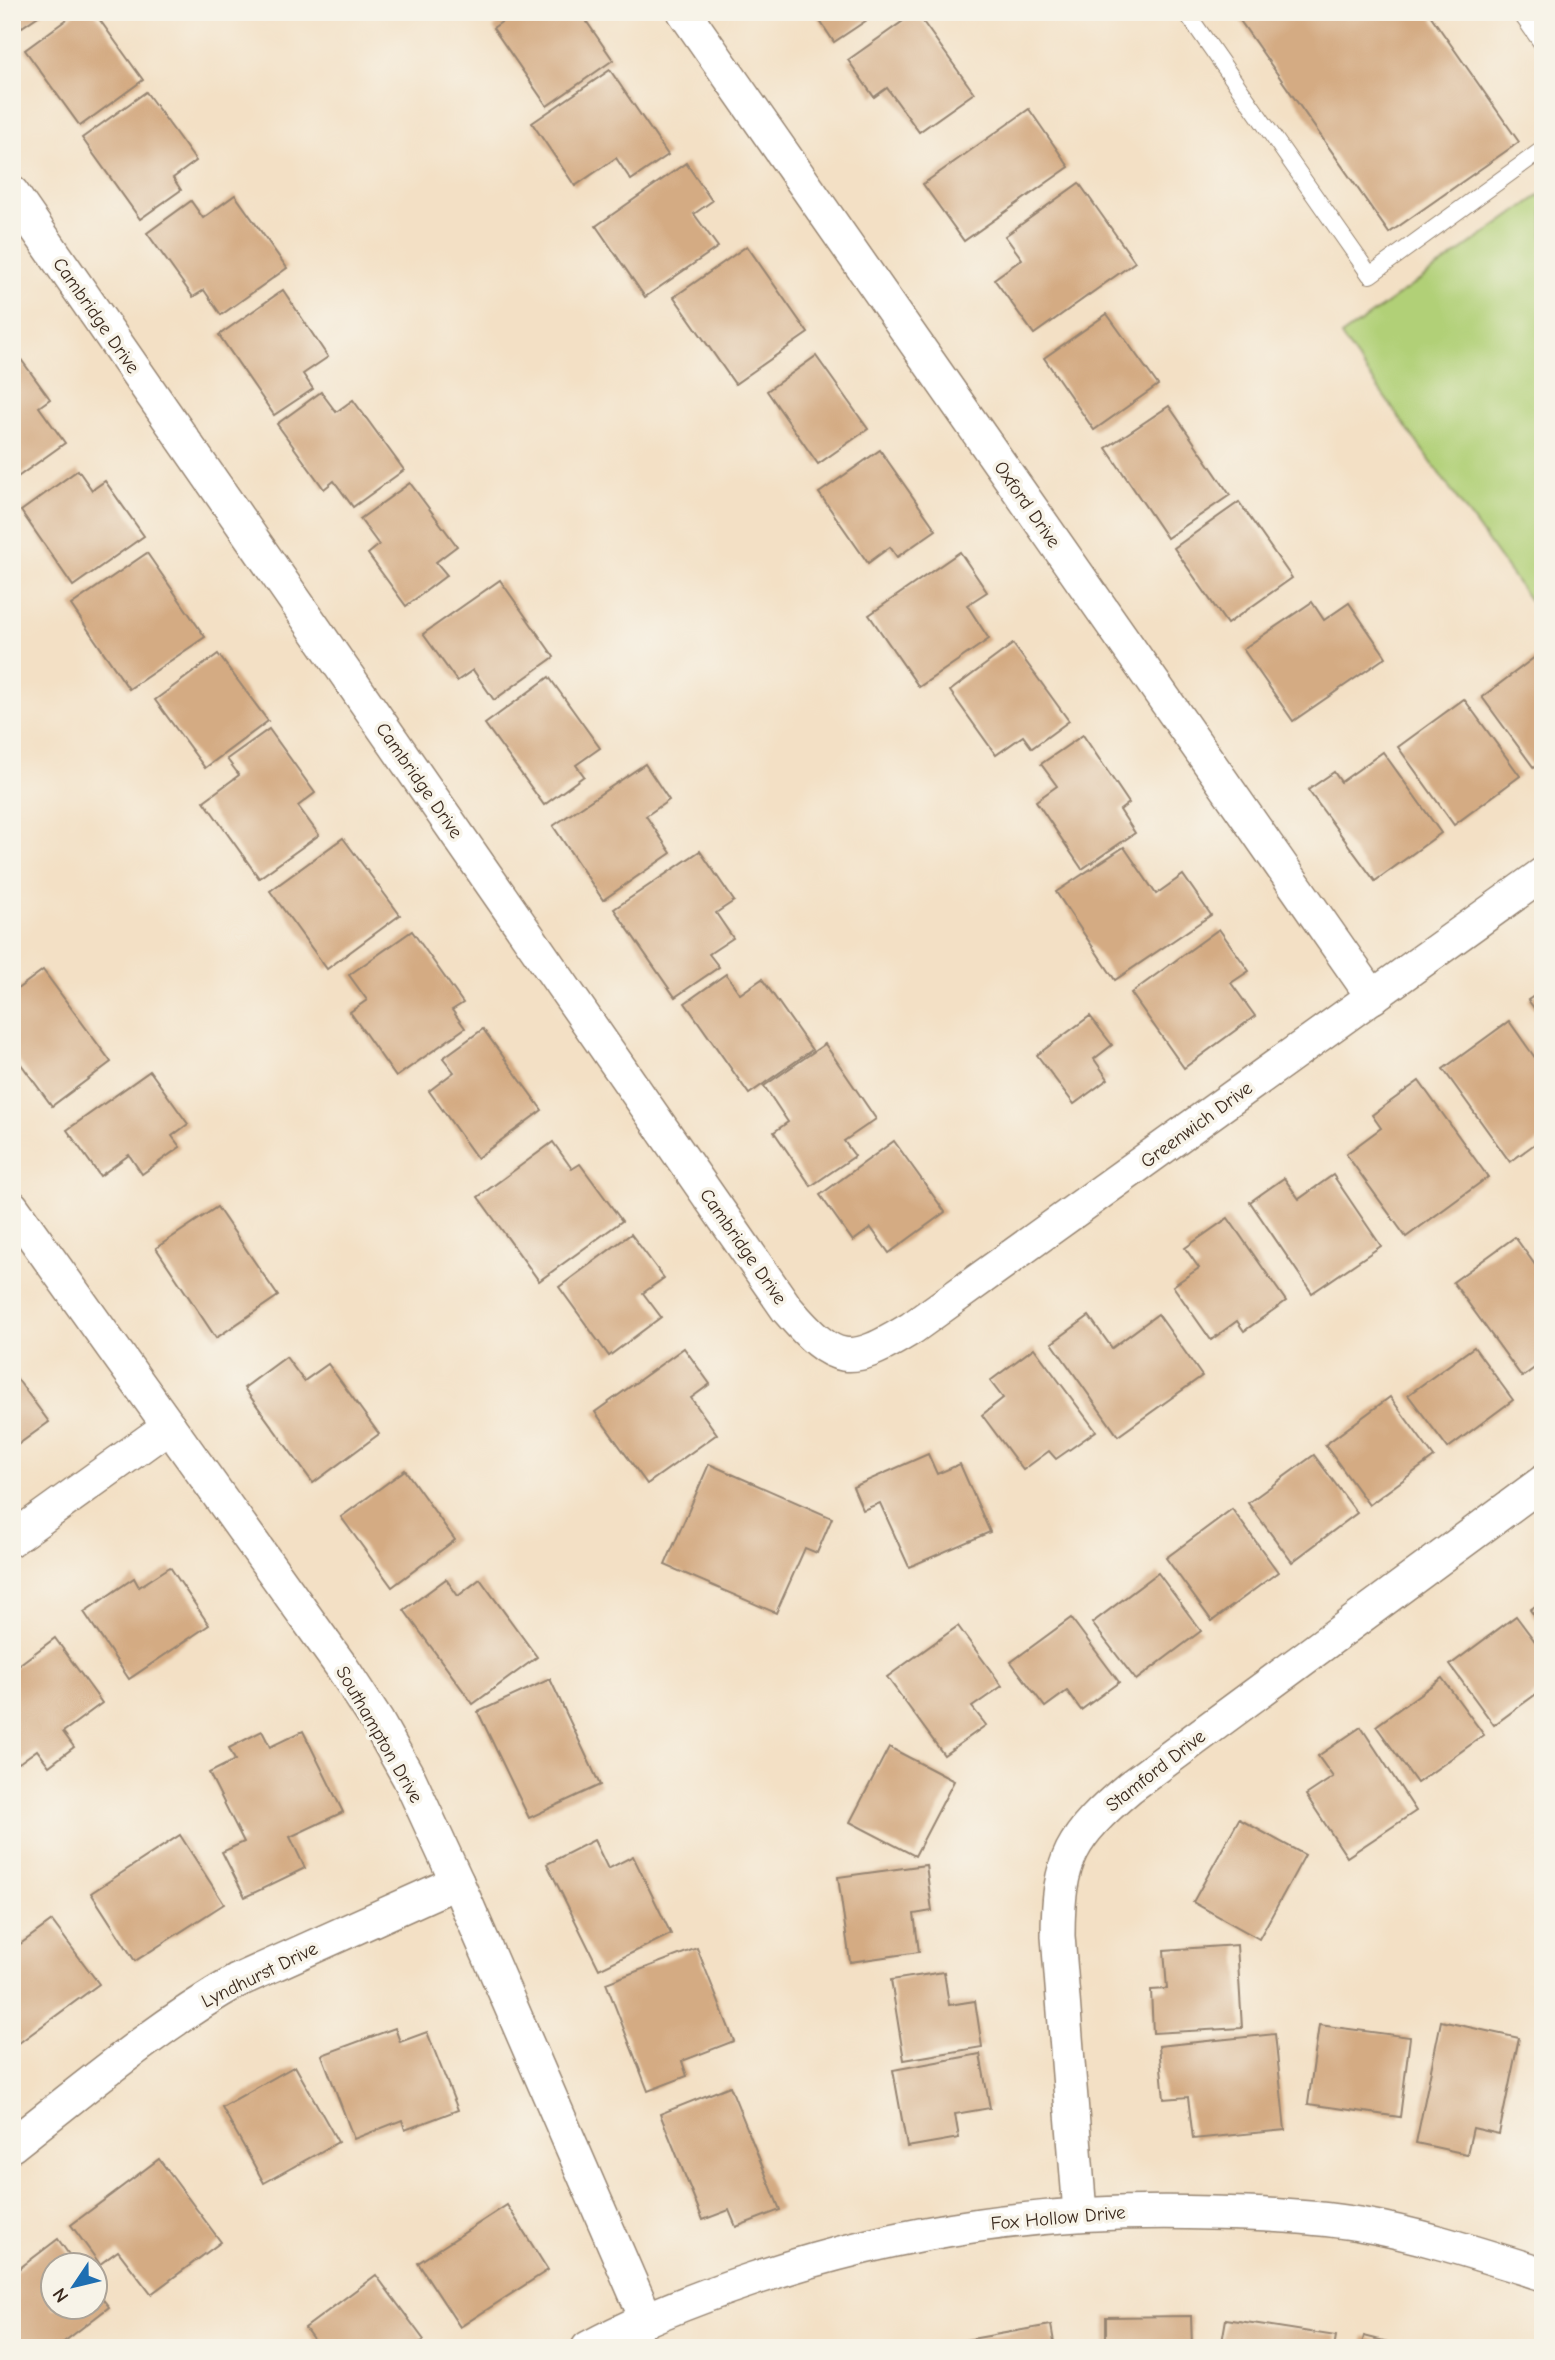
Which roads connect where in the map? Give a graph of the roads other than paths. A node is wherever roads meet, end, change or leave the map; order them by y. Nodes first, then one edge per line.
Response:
1 (684, 12) edge
2 (1186, 12) edge
3 (1520, 12) edge
4 (1543, 45) edge
5 (1543, 149) edge
6 (12, 193) edge
7 (1543, 874) edge
8 (1373, 996) junction
9 (12, 1207) edge
10 (841, 1355) joint
11 (169, 1426) junction
12 (1543, 1482) edge
13 (12, 1539) edge
14 (457, 1882) junction
15 (12, 2145) edge
16 (1080, 2213) junction
17 (1543, 2274) edge
18 (646, 2318) junction
19 (588, 2348) edge

1 - 8 street, Oxford Drive
2 - 5 lane
3 - 4 lane
6 - 10 street, Cambridge Drive
7 - 8 street, Greenwich Drive
8 - 10 street, Greenwich Drive
9 - 11 street, Southampton Drive
11 - 13 street
11 - 14 street, Southampton Drive
12 - 16 street, Stamford Drive
14 - 15 street, Lyndhurst Drive
14 - 18 street, Southampton Drive
16 - 17 street, Fox Hollow Drive
16 - 18 street, Fox Hollow Drive
18 - 19 street, Fox Hollow Drive

